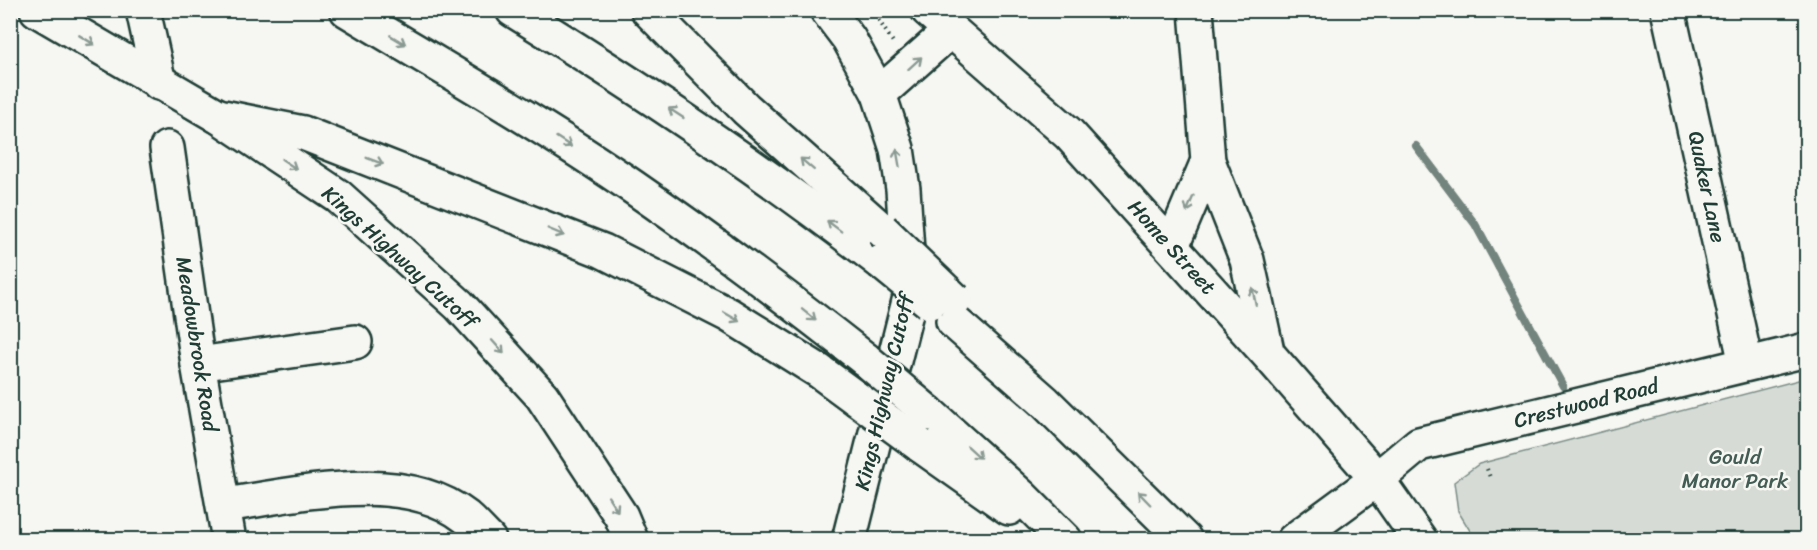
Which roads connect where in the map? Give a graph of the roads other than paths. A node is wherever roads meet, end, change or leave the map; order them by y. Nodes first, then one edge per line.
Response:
1 (37, 10) edge
2 (143, 10) edge
3 (347, 10) edge
4 (513, 10) edge
5 (648, 10) edge
6 (827, 10) edge
7 (1196, 10) edge
8 (1668, 10) edge
9 (939, 21) edge
10 (159, 83) junction
11 (879, 94) junction
12 (218, 116) junction
13 (167, 148) dead end
14 (1208, 161) junction
15 (882, 246) junction
16 (1172, 246) junction
17 (355, 342) dead end
18 (1806, 350) edge
19 (1267, 353) junction
20 (198, 364) junction
21 (1746, 364) junction
22 (1377, 479) junction
23 (224, 505) junction
24 (229, 540) edge
25 (489, 540) edge
26 (631, 540) edge
27 (849, 540) edge
28 (1053, 540) edge
29 (1065, 540) edge
30 (1185, 540) edge
31 (1294, 540) edge
32 (1420, 540) edge

1 -> 10 main road, Kings Highway Cutoff
2 - 10 main road
3 -> 29 main road, bridge
15 -> 4 main road
15 -> 5 main road
6 - 11 main road, Kings Highway Cutoff
7 - 14 main road
8 - 21 main road, Quaker Lane
11 -> 9 main road, Home Street
9 - 16 main road, Home Street
10 - 12 main road, Kings Highway Cutoff
27 -> 11 main road, Kings Highway Cutoff
12 -> 26 main road, Kings Highway Cutoff
12 -> 28 main road, bridge
13 - 20 main road, Meadowbrook Road
14 -> 16 main road
19 -> 14 main road
30 -> 15 main road, bridge
16 - 19 main road, Home Street
17 - 20 main road
18 - 21 main road, Crestwood Road
19 - 22 main road, Home Street
20 - 23 main road, Meadowbrook Road
21 - 22 main road, Crestwood Road
22 - 31 main road, Crestwood Road
22 - 32 main road, Home Street
23 - 24 main road, Meadowbrook Road
23 - 25 main road

